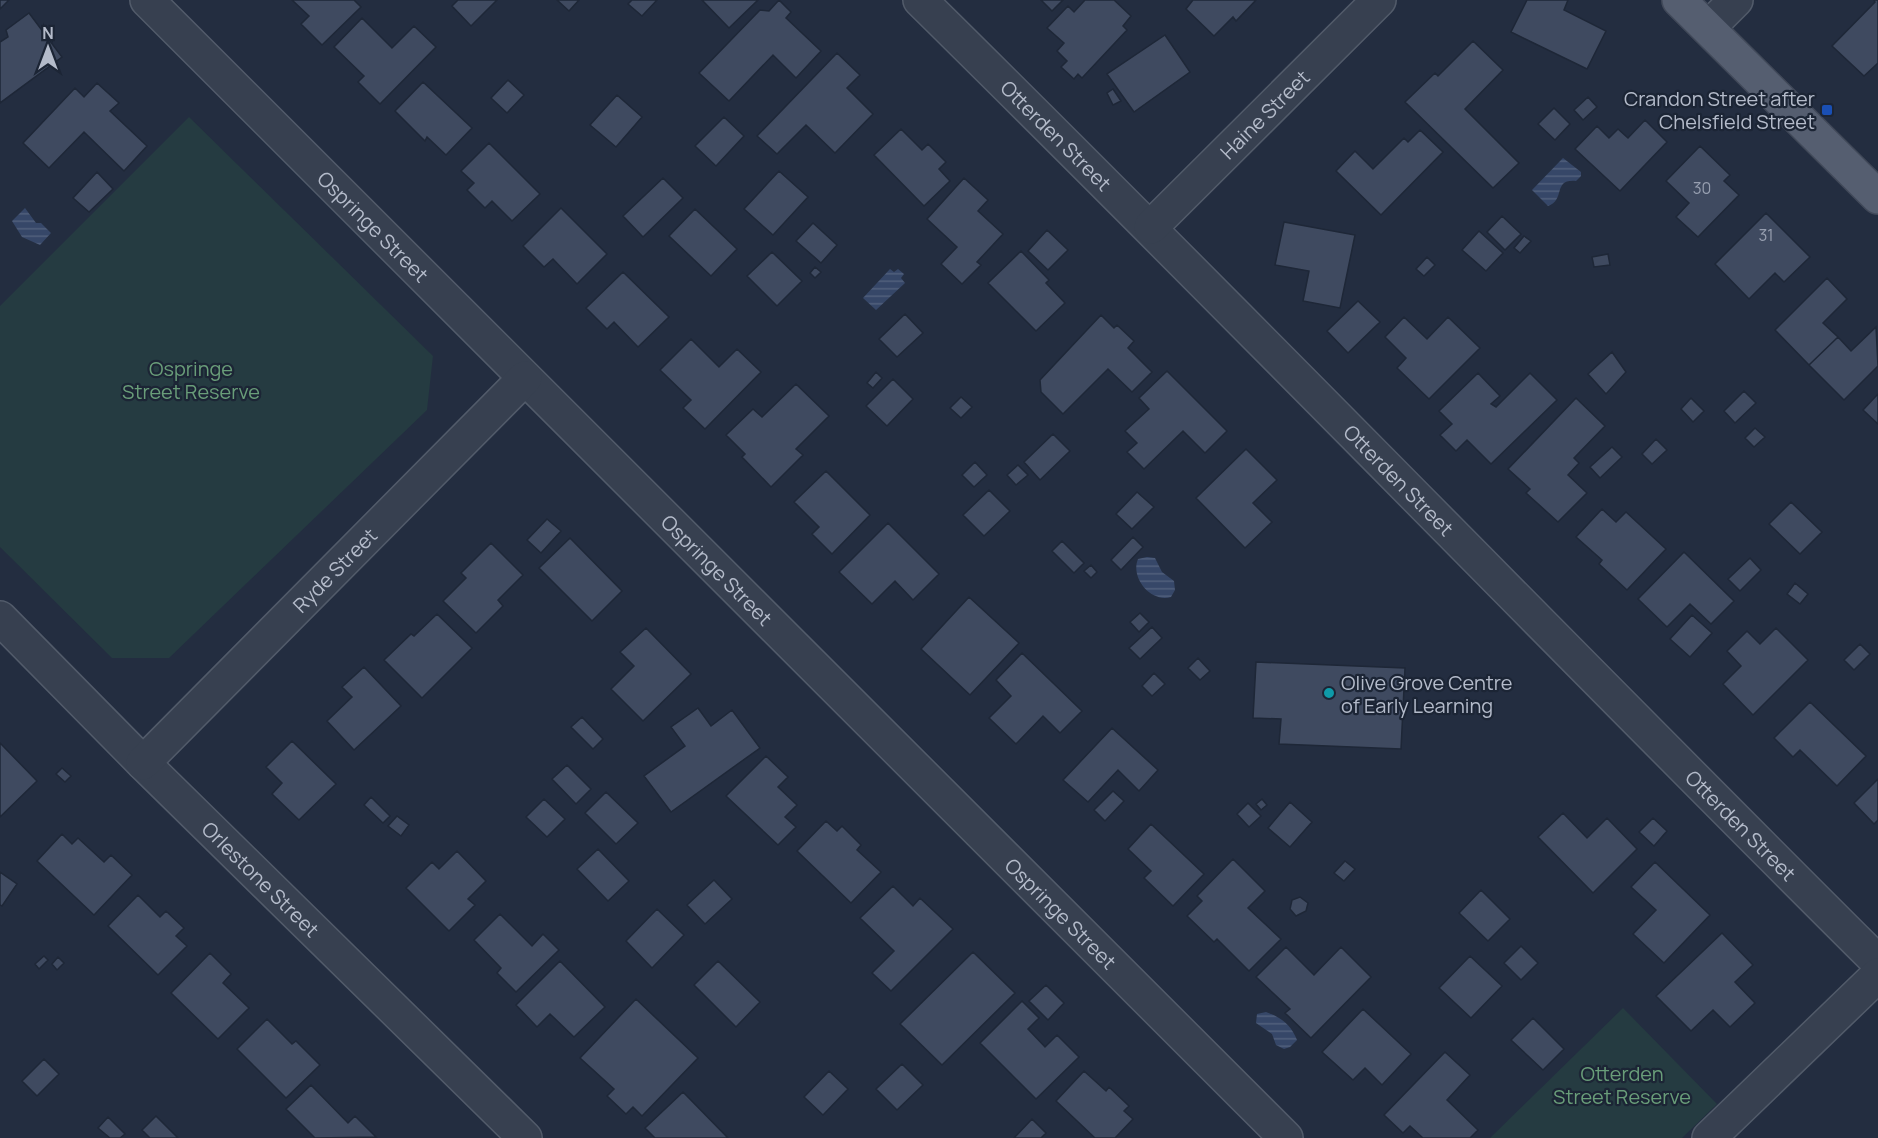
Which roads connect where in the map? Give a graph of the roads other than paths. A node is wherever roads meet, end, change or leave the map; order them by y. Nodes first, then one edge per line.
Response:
1 (147, 0) edge
2 (920, 0) edge
3 (1380, 0) edge
4 (1679, 0) edge
5 (1736, 0) edge
6 (1708, 28) junction
7 (1878, 197) edge
8 (1151, 227) junction
9 (525, 378) junction
10 (1, 621) edge
11 (143, 763) junction
12 (1878, 962) edge
13 (1878, 975) edge
14 (525, 1138) edge
15 (1286, 1138) edge
16 (1709, 1138) edge

1 - 9 street, Ospringe Street
2 - 8 street, Otterden Street
3 - 8 street, Haine Street
4 - 6 main road
5 - 6 street
6 - 7 main road
8 - 12 street, Otterden Street
9 - 11 street, Ryde Street
9 - 15 street, Ospringe Street
10 - 11 street, Orlestone Street
11 - 14 street, Orlestone Street
13 - 16 street

